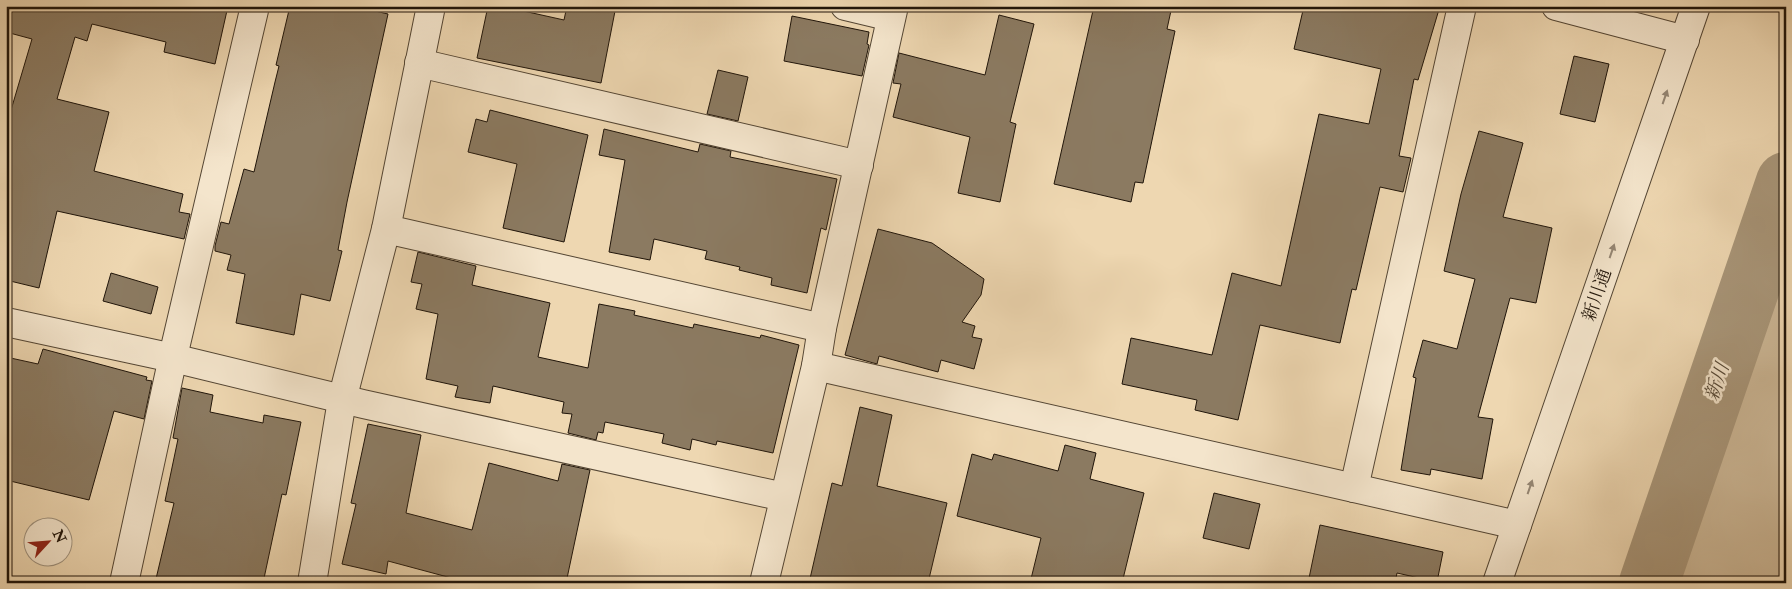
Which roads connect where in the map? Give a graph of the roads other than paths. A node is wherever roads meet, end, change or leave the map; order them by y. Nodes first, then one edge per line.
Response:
1 (255, 6) edge
2 (430, 6) edge
3 (845, 6) edge
4 (1462, 6) edge
5 (1556, 6) edge
6 (1696, 6) edge
7 (892, 12) edge
8 (1685, 40) junction
9 (419, 63) junction
10 (859, 165) junction
11 (386, 229) junction
12 (6, 322) edge
13 (822, 328) junction
14 (173, 358) junction
15 (816, 366) junction
16 (342, 400) junction
17 (1354, 488) junction
18 (784, 497) junction
19 (1517, 525) junction
20 (124, 583) edge
21 (312, 583) edge
22 (764, 583) edge
23 (1497, 583) edge

1 - 14 street
2 - 9 street
3 - 7 street
4 - 17 street
5 - 8 street
6 - 8 street, 新川通
7 - 10 street
19 -> 8 street, 新川通
9 - 10 street
9 - 11 street
10 - 13 street
11 - 13 street
11 - 16 street
12 - 14 street
13 - 15 street
14 - 16 street
14 - 20 street
15 - 17 street
15 - 18 street
16 - 18 street
16 - 21 street
17 - 19 street
18 - 22 street
19 - 23 street, 新川通

